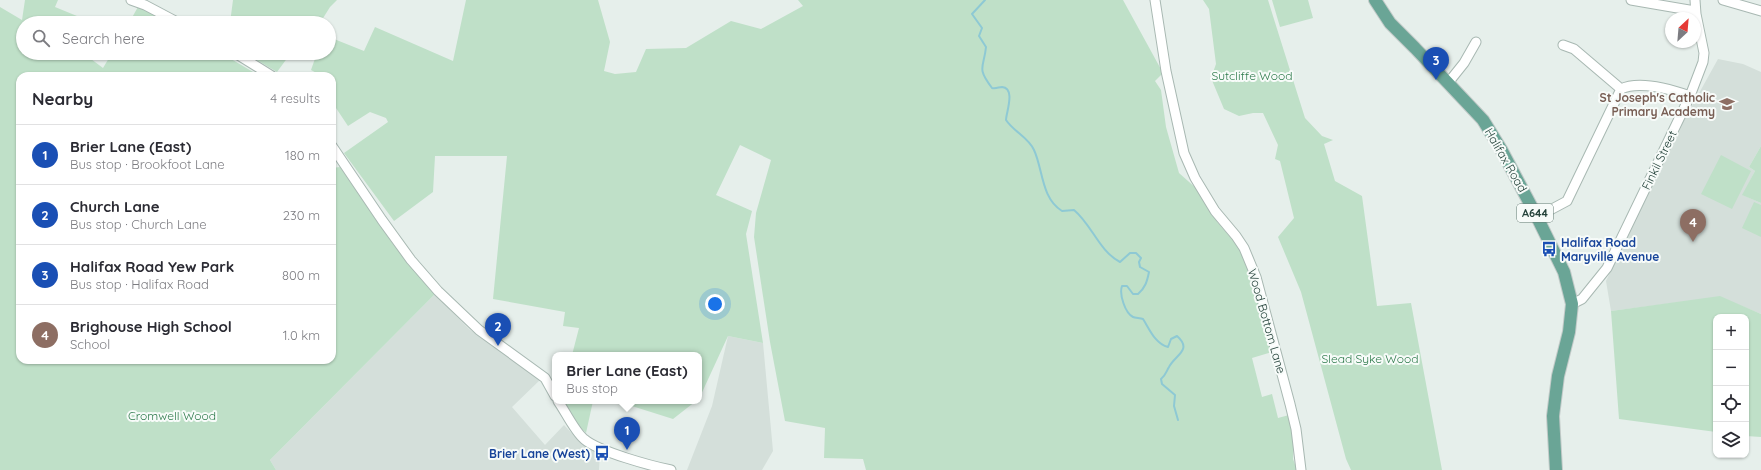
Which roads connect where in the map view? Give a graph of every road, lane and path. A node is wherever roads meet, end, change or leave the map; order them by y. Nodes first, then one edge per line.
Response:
1 (132, 0) edge
2 (1155, 0) edge
3 (1375, 0) edge
4 (1631, 0) edge
5 (1695, 0) edge
6 (1723, 0) edge
7 (1695, 11) junction
8 (1761, 12) edge
9 (166, 16) edge
10 (1476, 42) dead end
11 (1564, 45) dead end
12 (246, 60) edge
13 (266, 72) edge
14 (1448, 83) junction
15 (1621, 88) junction
16 (1690, 96) junction
17 (336, 152) edge
18 (1537, 217) junction
19 (1572, 304) junction
20 (552, 391) edge
21 (560, 404) edge
22 (671, 470) edge
23 (1301, 470) edge
24 (1556, 470) edge

1 - 9 street
2 - 23 street, Wood Bottom Lane
3 - 14 main road, Halifax Road / A644
4 - 7 street
5 - 7 street, Finkil Street
6 - 8 street
7 - 16 street, Finkil Street
10 - 14 street
11 - 15 street
12 - 13 street
14 - 18 main road, Halifax Road / A644
15 - 16 street
15 - 18 street
16 - 19 street, Finkil Street
17 - 20 street
18 - 19 main road, Halifax Road / A644
19 - 24 main road, Halifax Road / A644
21 - 22 street

